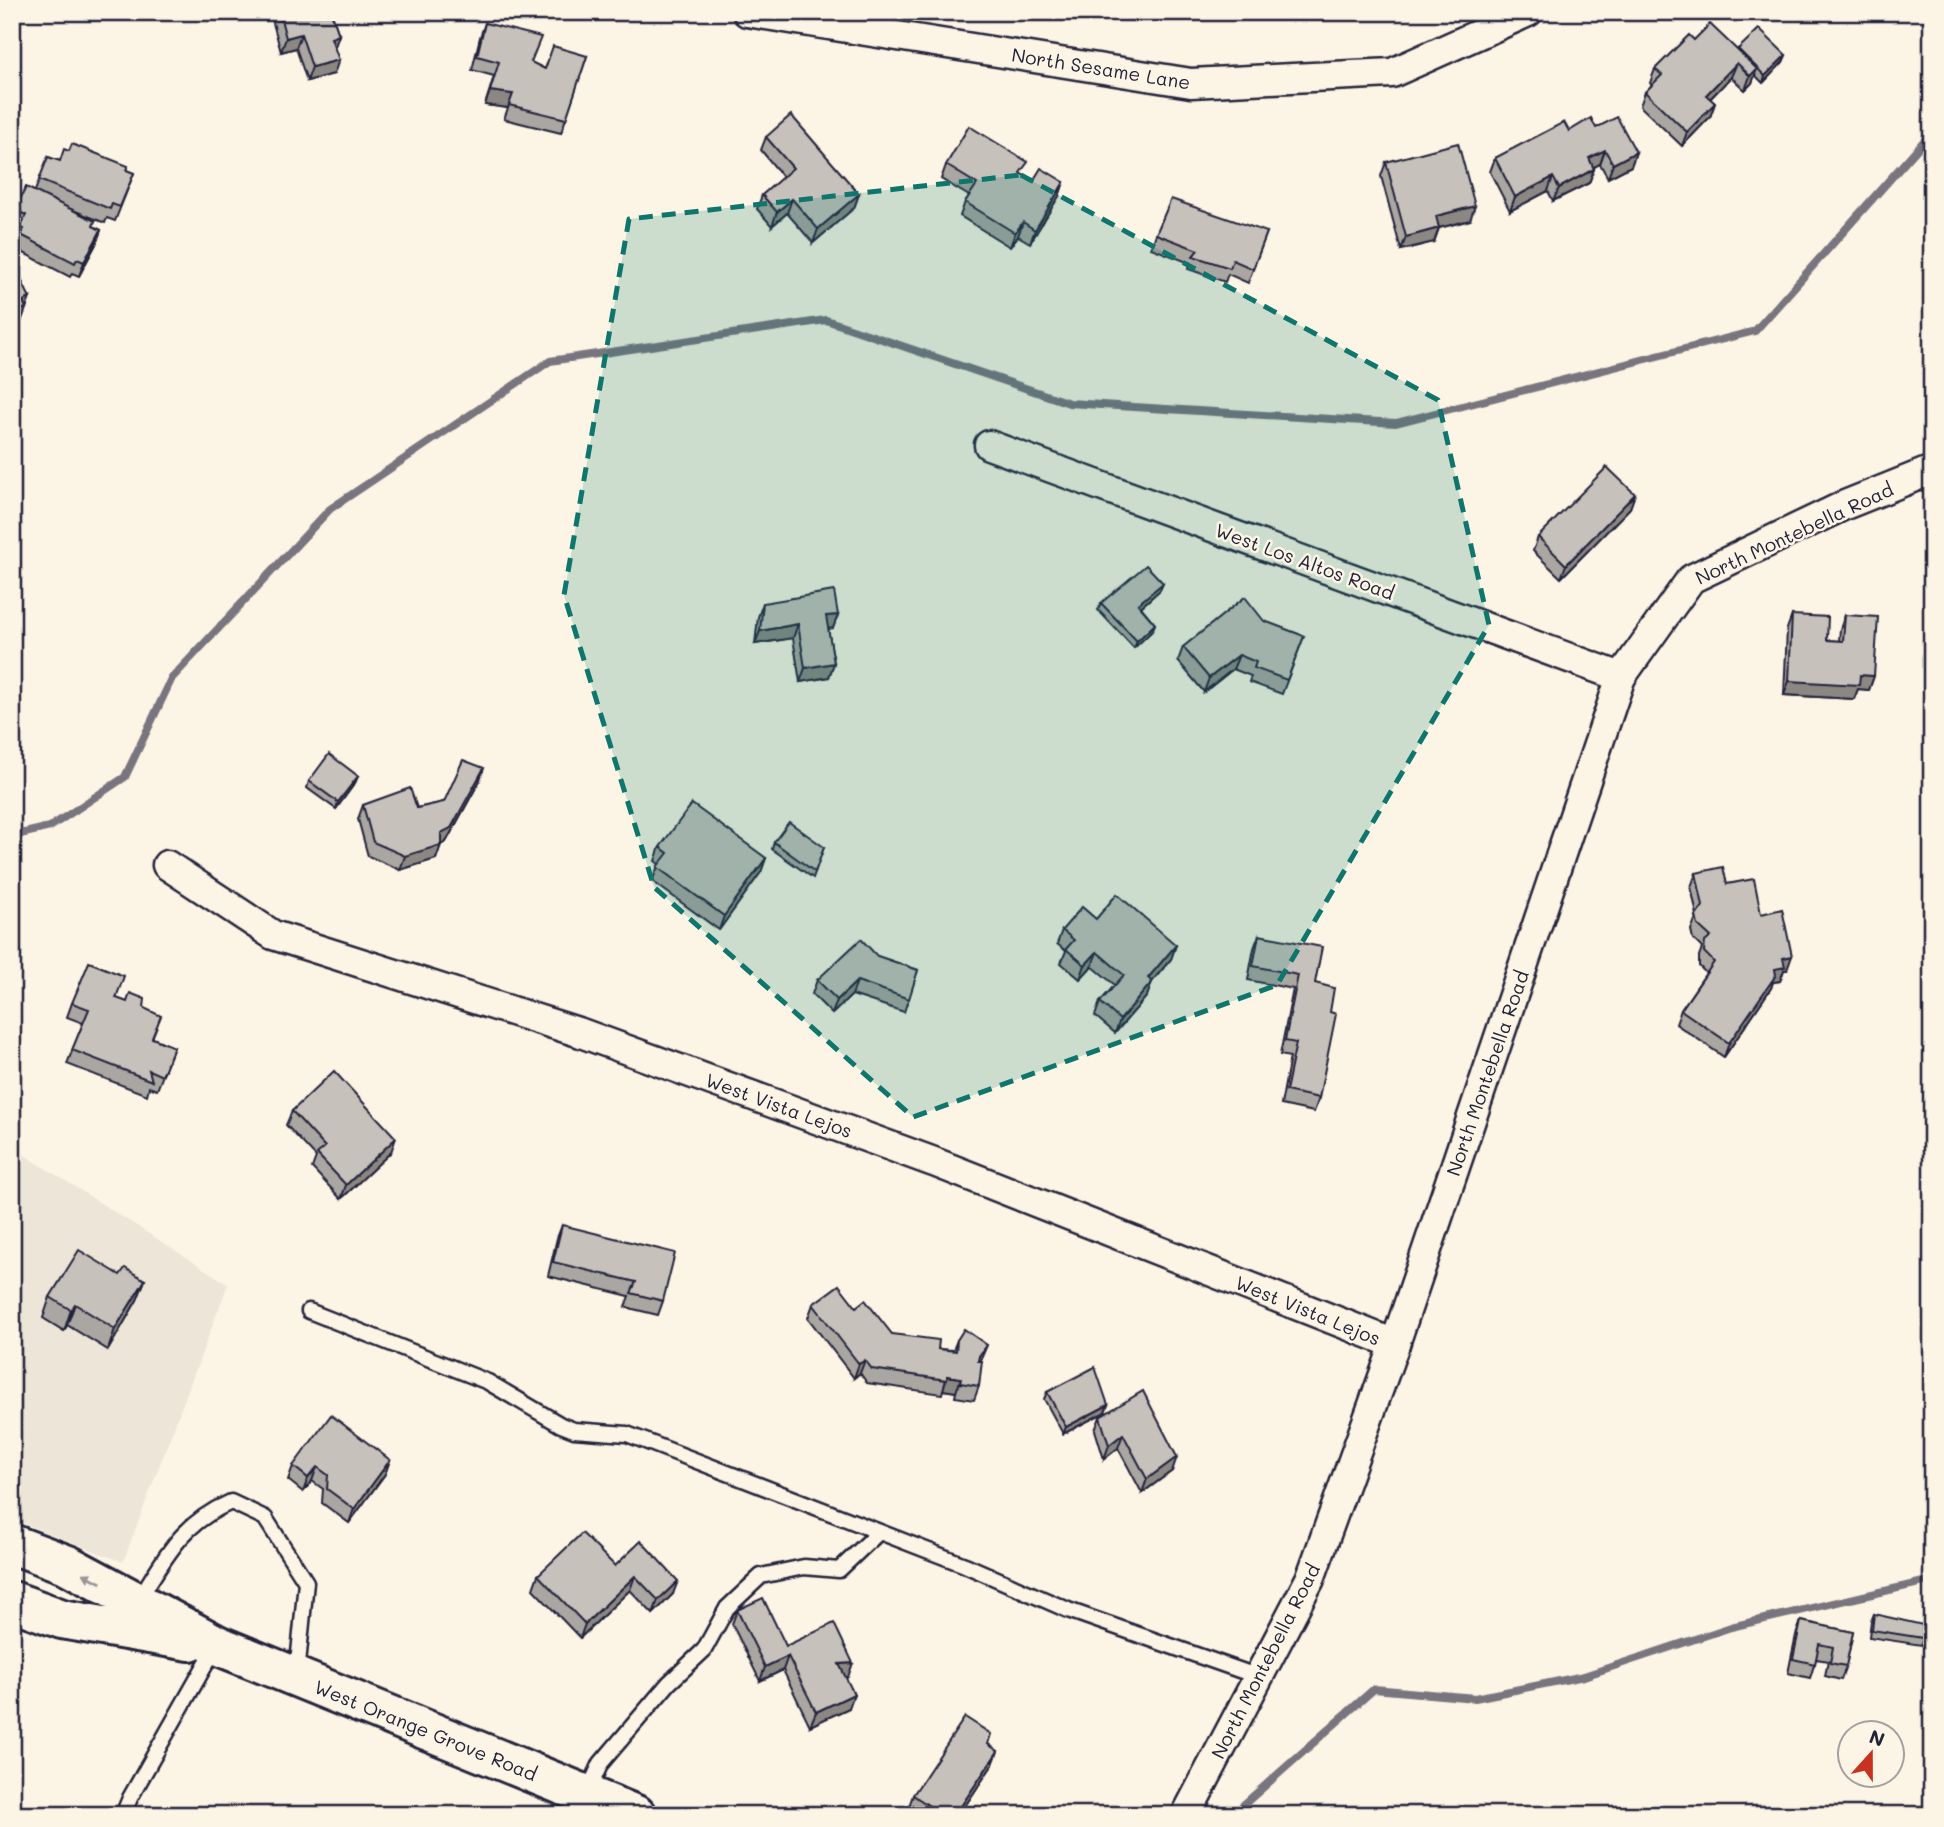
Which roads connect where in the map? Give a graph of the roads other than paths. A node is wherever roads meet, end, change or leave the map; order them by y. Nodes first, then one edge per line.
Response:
1 (747, 12) edge
2 (1528, 12) edge
3 (989, 445) dead end
4 (1932, 470) edge
5 (1621, 677) junction
6 (167, 865) dead end
7 (309, 1311) dead end
8 (1395, 1344) junction
9 (879, 1532) junction
10 (12, 1544) edge
11 (12, 1601) edge
12 (131, 1617) junction
13 (217, 1644) junction
14 (1259, 1676) junction
15 (296, 1678) junction
16 (613, 1807) edge
17 (123, 1815) edge
18 (1186, 1815) edge

1 - 2 street, North Sesame Lane
3 - 5 street, West Los Altos Road
4 - 5 street, North Montebella Road
5 - 8 street, North Montebella Road
6 - 8 street, West Vista Lejos
7 - 9 lane
8 - 14 street, North Montebella Road
9 - 14 lane
9 - 16 lane
12 -> 10 main road, West Orange Grove Road
11 - 12 main road, West Orange Grove Road
12 - 13 main road, West Orange Grove Road
12 - 15 lane
13 - 15 main road, West Orange Grove Road
13 - 17 lane
14 - 18 street, North Montebella Road
15 - 16 main road, West Orange Grove Road

